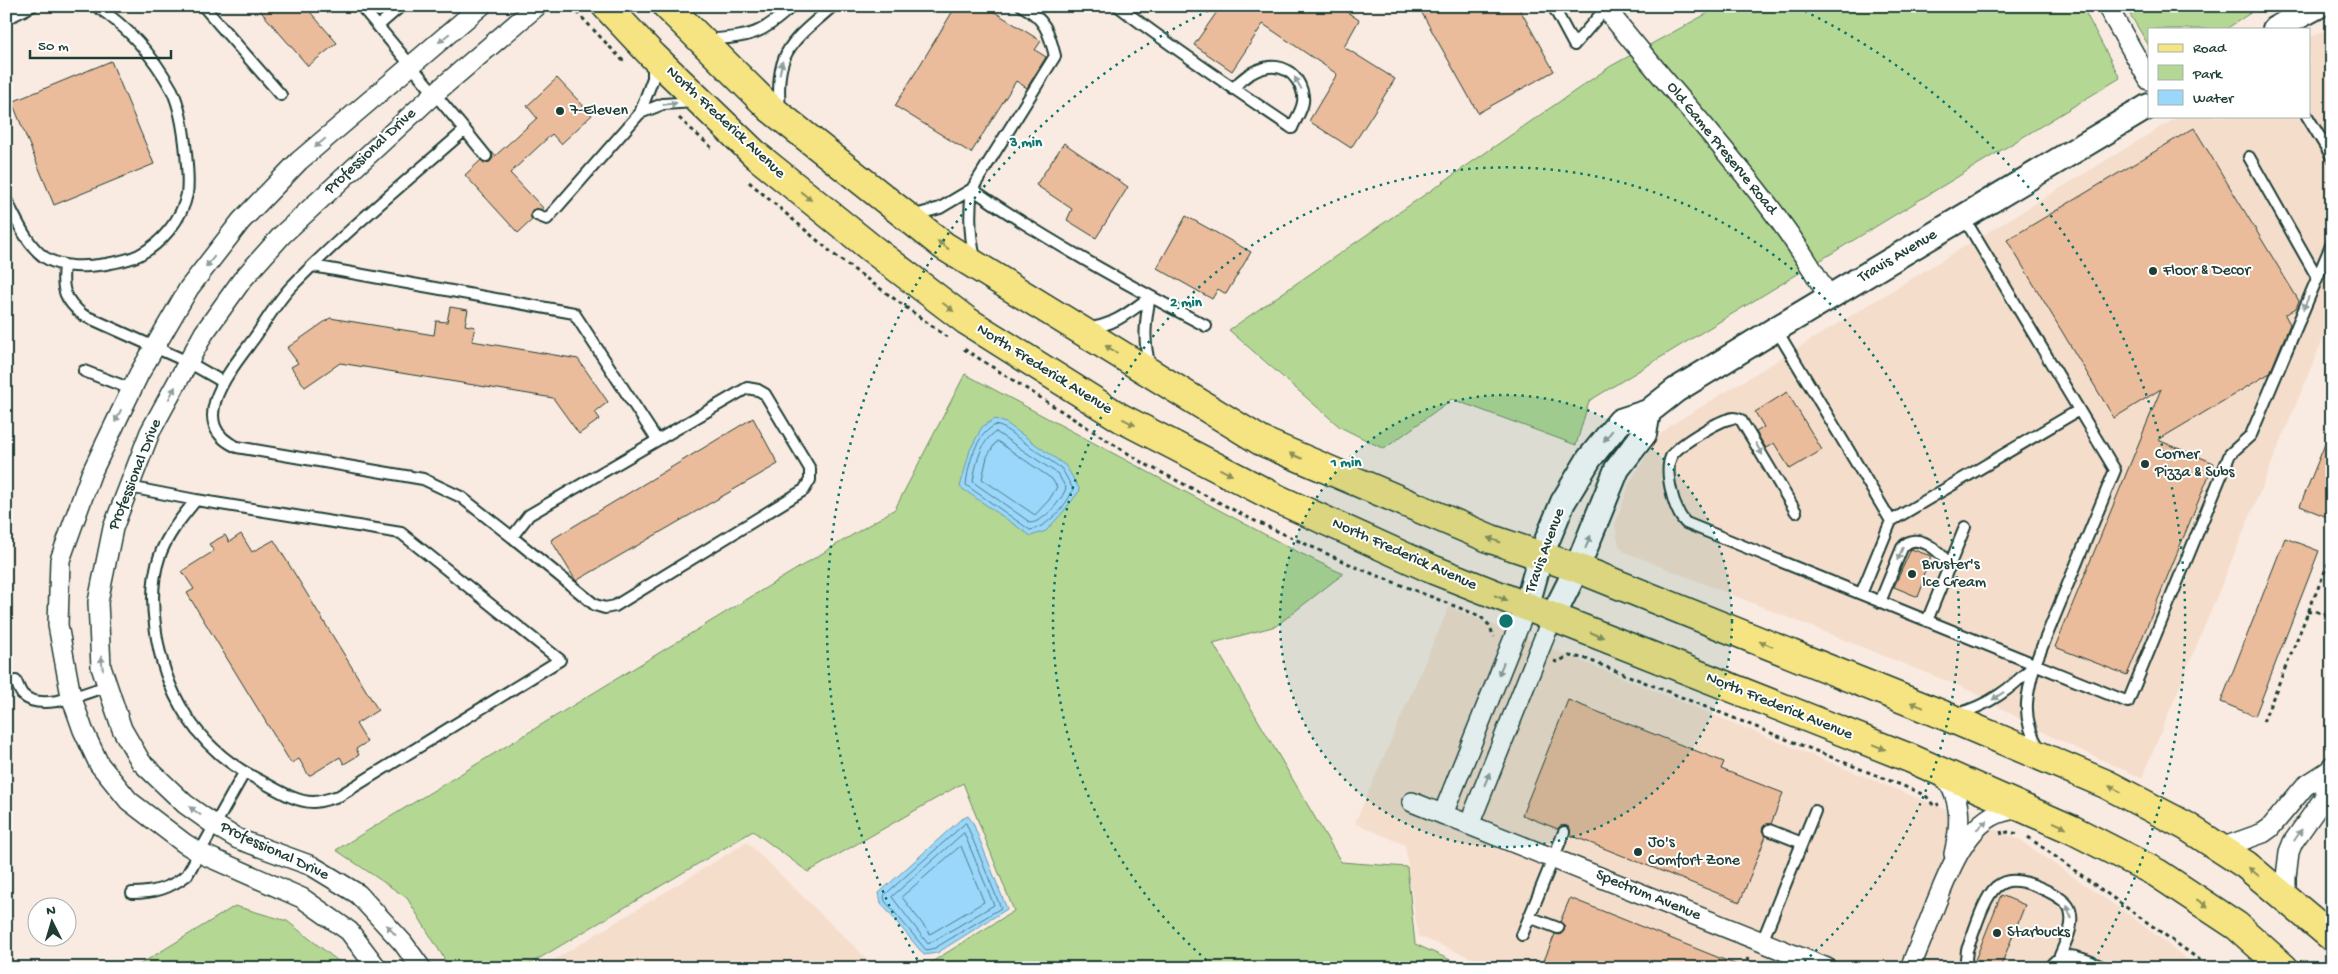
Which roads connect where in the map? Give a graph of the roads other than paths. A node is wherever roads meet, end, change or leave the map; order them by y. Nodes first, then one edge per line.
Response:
1 (32, 6) edge
2 (96, 6) edge
3 (203, 6) edge
4 (360, 6) edge
5 (401, 6) edge
6 (481, 6) edge
7 (537, 6) edge
8 (606, 6) edge
9 (667, 6) edge
10 (792, 6) edge
11 (833, 6) edge
12 (1022, 6) edge
13 (1118, 6) edge
14 (1552, 6) edge
15 (2107, 6) edge
16 (2318, 6) edge
17 (1606, 7) edge
18 (6, 19) edge
19 (378, 26) junction
20 (2277, 28) edge
21 (701, 40) junction
22 (653, 56) junction
23 (410, 66) junction
24 (2148, 78) edge
25 (1233, 88) junction
26 (434, 94) junction
27 (281, 95) dead end
28 (700, 102) junction
29 (2148, 107) edge
30 (640, 113) junction
31 (781, 117) junction
32 (2308, 118) edge
33 (465, 130) junction
34 (486, 156) dead end
35 (2249, 157) dead end
36 (2332, 157) edge
37 (972, 189) junction
38 (6, 200) edge
39 (537, 215) dead end
40 (907, 217) junction
41 (1964, 218) junction
42 (2332, 243) edge
43 (64, 266) junction
44 (313, 266) junction
45 (977, 266) junction
46 (2317, 277) junction
47 (1150, 297) junction
48 (1829, 298) junction
49 (1206, 326) dead end
50 (1077, 328) junction
51 (1776, 329) junction
52 (154, 348) junction
53 (188, 362) junction
54 (84, 371) dead end
55 (1152, 374) junction
56 (223, 382) junction
57 (131, 389) junction
58 (2079, 410) junction
59 (1648, 412) junction
60 (657, 440) junction
61 (129, 487) junction
62 (196, 500) junction
63 (1796, 512) dead end
64 (1891, 521) junction
65 (1965, 528) dead end
66 (512, 537) junction
67 (1541, 556) junction
68 (1949, 565) junction
69 (1577, 568) junction
70 (1861, 594) junction
71 (1880, 602) junction
72 (1526, 608) junction
73 (1552, 618) junction
74 (1927, 621) junction
75 (2035, 664) junction
76 (16, 681) dead end
77 (108, 686) junction
78 (71, 696) junction
79 (1948, 717) junction
80 (2044, 757) junction
81 (2331, 768) edge
82 (1940, 772) junction
83 (244, 773) junction
84 (1412, 802) dead end
85 (1815, 810) dead end
86 (2028, 810) junction
87 (1443, 814) junction
88 (1468, 825) junction
89 (216, 826) junction
90 (1769, 830) dead end
91 (1564, 832) dead end
92 (1802, 843) junction
93 (2221, 848) junction
94 (200, 853) junction
95 (1553, 858) junction
96 (1953, 863) junction
97 (132, 893) dead end
98 (2286, 898) junction
99 (1529, 916) junction
100 (1558, 928) dead end
101 (1522, 935) dead end
102 (2332, 937) edge
103 (1762, 942) junction
104 (2059, 958) junction
105 (377, 968) edge
106 (421, 968) edge
107 (1827, 968) edge
108 (1910, 968) edge
109 (1968, 968) edge
110 (2049, 968) edge
111 (2105, 968) edge
112 (2284, 968) edge

1 - 18 lane
2 - 43 lane
3 - 27 lane
4 - 19 lane
5 - 19 lane
6 -> 23 street, Professional Drive
7 - 26 street, Professional Drive
8 - 22 main road, North Frederick Avenue
9 - 21 main road
10 - 21 lane
31 -> 11 lane
12 - 37 lane
13 - 25 lane
14 - 17 lane
15 - 24 street
16 - 20 street
17 - 48 street, Old Game Preserve Road
19 - 23 lane
21 - 31 main road
22 - 28 main road, North Frederick Avenue
22 - 30 lane
23 - 26 lane
23 -> 52 street, Professional Drive
25 -> 25 lane
26 - 33 lane
26 - 53 street, Professional Drive
30 -> 28 lane
28 -> 72 main road, North Frederick Avenue
29 - 41 street, Travis Avenue
30 - 39 lane
31 - 40 main road
32 - 36 lane
33 - 34 lane
33 - 44 lane
35 - 46 lane
37 - 40 lane
37 - 45 lane
37 - 47 lane
38 - 43 lane
45 -> 40 main road
41 - 48 street, Travis Avenue
41 - 58 lane
42 - 46 lane
43 - 52 lane
44 - 56 lane
44 - 60 lane
45 - 50 main road
46 -> 75 lane
47 - 49 lane
47 - 50 lane
47 - 55 lane
48 - 51 street, Travis Avenue
55 -> 50 main road
51 - 59 street, Travis Avenue
51 - 64 lane
52 - 53 lane
52 - 57 street, Professional Drive
53 - 56 lane
61 -> 53 street, Professional Drive
54 - 57 lane
67 -> 55 main road
56 - 66 lane
57 -> 78 street, Professional Drive
58 - 64 lane
58 - 75 lane
59 -> 67 street, Travis Avenue
69 -> 59 street, Travis Avenue
60 - 66 lane
60 - 66 lane
61 - 62 lane
77 -> 61 street, Professional Drive
62 - 83 lane
62 - 83 lane
70 -> 63 lane
64 - 70 lane
65 - 68 lane
67 - 69 main road
67 - 72 street, Travis Avenue
68 -> 71 lane
68 - 74 lane
69 - 73 street, Travis Avenue
79 -> 69 main road
70 - 71 lane
71 - 74 lane
72 - 73 main road, North Frederick Avenue
72 -> 87 street
73 -> 82 main road, North Frederick Avenue
88 -> 73 street
74 - 75 lane
75 -> 79 lane
75 - 80 lane
76 - 78 lane
77 - 78 lane
89 -> 77 street, Professional Drive
78 - 94 street, Professional Drive
79 - 80 main road
93 -> 80 main road
81 - 93 street
98 -> 81 street
82 - 86 main road, North Frederick Avenue
82 - 96 street
83 - 89 lane
84 - 87 street, Spectrum Avenue
85 - 92 lane
96 -> 86 street
86 -> 112 main road, North Frederick Avenue
87 - 88 street, Spectrum Avenue
88 - 95 street, Spectrum Avenue
89 - 94 lane
106 -> 89 street, Professional Drive
90 - 92 lane
91 - 95 lane
92 - 103 lane
98 -> 93 main road
94 - 97 lane
94 - 105 street, Professional Drive
95 - 99 lane
95 - 103 street, Spectrum Avenue
96 - 108 street
98 - 102 main road
99 - 100 lane
99 - 101 lane
103 - 107 street, Spectrum Avenue
104 -> 109 lane
104 - 110 lane
104 - 111 lane

